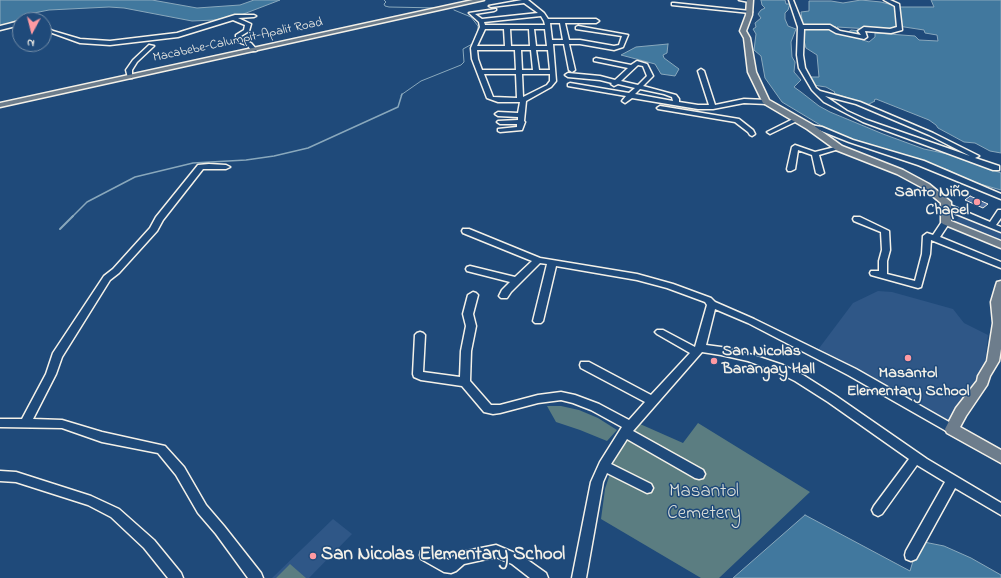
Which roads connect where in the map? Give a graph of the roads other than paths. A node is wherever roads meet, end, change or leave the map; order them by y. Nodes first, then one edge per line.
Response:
1 (741, 0) edge
2 (750, 0) edge
3 (791, 0) edge
4 (886, 0) edge
5 (525, 1) edge
6 (488, 4) edge
7 (674, 4) dead end
8 (750, 12) junction
9 (542, 14) junction
10 (255, 17) dead end
11 (233, 18) junction
12 (502, 19) junction
13 (596, 21) dead end
14 (562, 22) junction
15 (576, 22) junction
16 (482, 24) junction
17 (547, 24) junction
18 (12, 25) edge
19 (508, 27) junction
20 (531, 27) junction
21 (801, 27) junction
22 (0, 28) edge
23 (578, 28) junction
24 (52, 32) edge
25 (549, 42) junction
26 (566, 42) junction
27 (580, 42) junction
28 (151, 46) dead end
29 (474, 48) junction
30 (508, 48) junction
31 (518, 48) junction
32 (533, 48) junction
33 (549, 48) junction
34 (254, 50) junction
35 (596, 60) dead end
36 (633, 67) junction
37 (562, 71) junction
38 (701, 71) dead end
39 (480, 72) junction
40 (520, 72) junction
41 (536, 72) junction
42 (604, 74) dead end
43 (130, 77) junction
44 (616, 82) junction
45 (570, 85) dead end
46 (640, 86) junction
47 (607, 90) junction
48 (818, 93) junction
49 (631, 95) junction
50 (522, 100) junction
51 (625, 101) dead end
52 (666, 102) junction
53 (767, 102) junction
54 (675, 104) junction
55 (0, 105) edge
56 (727, 105) junction
57 (660, 108) junction
58 (714, 108) junction
59 (498, 114) dead end
60 (655, 114) dead end
61 (522, 118) junction
62 (797, 119) junction
63 (737, 120) junction
64 (500, 122) dead end
65 (810, 127) junction
66 (500, 130) dead end
67 (770, 132) dead end
68 (752, 134) dead end
69 (839, 148) junction
70 (815, 154) junction
71 (226, 167) dead end
72 (791, 169) dead end
73 (998, 169) edge
74 (820, 173) dead end
75 (1001, 197) edge
76 (947, 207) junction
77 (1001, 212) edge
78 (857, 219) dead end
79 (946, 222) junction
80 (991, 226) junction
81 (1001, 230) edge
82 (466, 231) dead end
83 (935, 238) junction
84 (1001, 245) edge
85 (538, 260) junction
86 (552, 263) junction
87 (1001, 264) edge
88 (470, 269) dead end
89 (517, 281) junction
90 (1001, 285) edge
91 (473, 295) dead end
92 (504, 296) dead end
93 (712, 304) junction
94 (538, 321) dead end
95 (660, 332) dead end
96 (420, 335) dead end
97 (698, 350) junction
98 (585, 365) dead end
99 (465, 382) junction
100 (653, 401) junction
101 (0, 423) edge
102 (25, 424) junction
103 (628, 429) junction
104 (952, 429) junction
105 (1001, 457) edge
106 (916, 458) junction
107 (604, 466) junction
108 (699, 474) dead end
109 (0, 476) edge
110 (952, 481) junction
111 (647, 488) dead end
112 (1001, 509) edge
113 (878, 510) dead end
114 (911, 555) dead end
115 (426, 556) dead end
116 (176, 578) edge
117 (256, 578) edge
118 (540, 578) edge
119 (579, 578) edge

1 - 2 street
2 - 8 main road
3 - 21 street
4 - 21 street
5 - 6 street
5 - 9 street
6 - 12 street
6 - 16 street
6 - 34 main road, Macabebe-Calumpit-Apalit Road
7 - 8 street
8 - 53 main road
9 - 12 street
9 - 17 street
10 - 11 street
11 - 24 street
11 - 34 street
12 - 16 street
13 - 15 street
14 - 15 street
14 - 17 street
14 - 26 street
15 - 23 street
16 - 19 street
16 - 29 street
17 - 20 street
17 - 25 street
18 - 22 street
19 - 20 street
19 - 30 street
20 - 32 street
21 - 48 street
23 - 27 street
23 - 27 street
25 - 26 street
25 - 33 street
26 - 27 street
26 - 37 street
28 - 43 street
29 - 30 street
29 - 39 street
30 - 31 street
31 - 32 street
31 - 40 street
32 - 33 street
32 - 41 street
33 - 37 street
34 - 43 main road, Macabebe-Calumpit-Apalit Road
35 - 36 street
36 - 44 street
36 - 46 street
37 - 41 street
37 - 42 street
37 - 44 street
37 - 50 street
38 - 58 street
39 - 40 street
39 - 50 street
40 - 41 street
40 - 50 street
43 - 55 main road, Macabebe-Calumpit-Apalit Road
44 - 46 street
44 - 47 street
45 - 47 street
46 - 49 street
46 - 54 street
47 - 49 street
48 - 73 street
48 - 73 street
49 - 51 street
49 - 52 street
50 - 61 street
52 - 54 street
52 - 57 street
53 - 56 street
53 - 62 main road
54 - 58 street
56 - 58 street
56 - 63 street
57 - 60 street
57 - 63 street
59 - 61 street
61 - 64 street
61 - 66 street
62 - 65 main road
62 - 67 street
63 - 68 street
65 - 69 main road
65 - 75 street
69 - 70 street
69 - 76 main road
70 - 72 street
70 - 74 street
71 - 102 street
76 - 79 main road
76 - 80 street
77 - 80 street
78 - 83 street
79 - 83 street
79 - 84 main road
80 - 81 street
82 - 85 street
83 - 87 street
85 - 86 street
85 - 89 street
86 - 93 street
86 - 94 street
88 - 89 street
89 - 92 street
90 - 104 main road
91 - 99 street
93 - 97 street
93 - 104 street
95 - 97 street
96 - 99 street
97 - 100 street
97 - 106 street
98 - 100 street
99 - 103 street
100 - 103 street
101 - 102 street
102 - 117 street
103 - 107 street
103 - 108 street
104 - 105 main road
106 - 110 street
106 - 113 street
107 - 111 street
107 - 119 street
109 - 116 street
110 - 112 street
110 - 114 street
115 - 118 street

